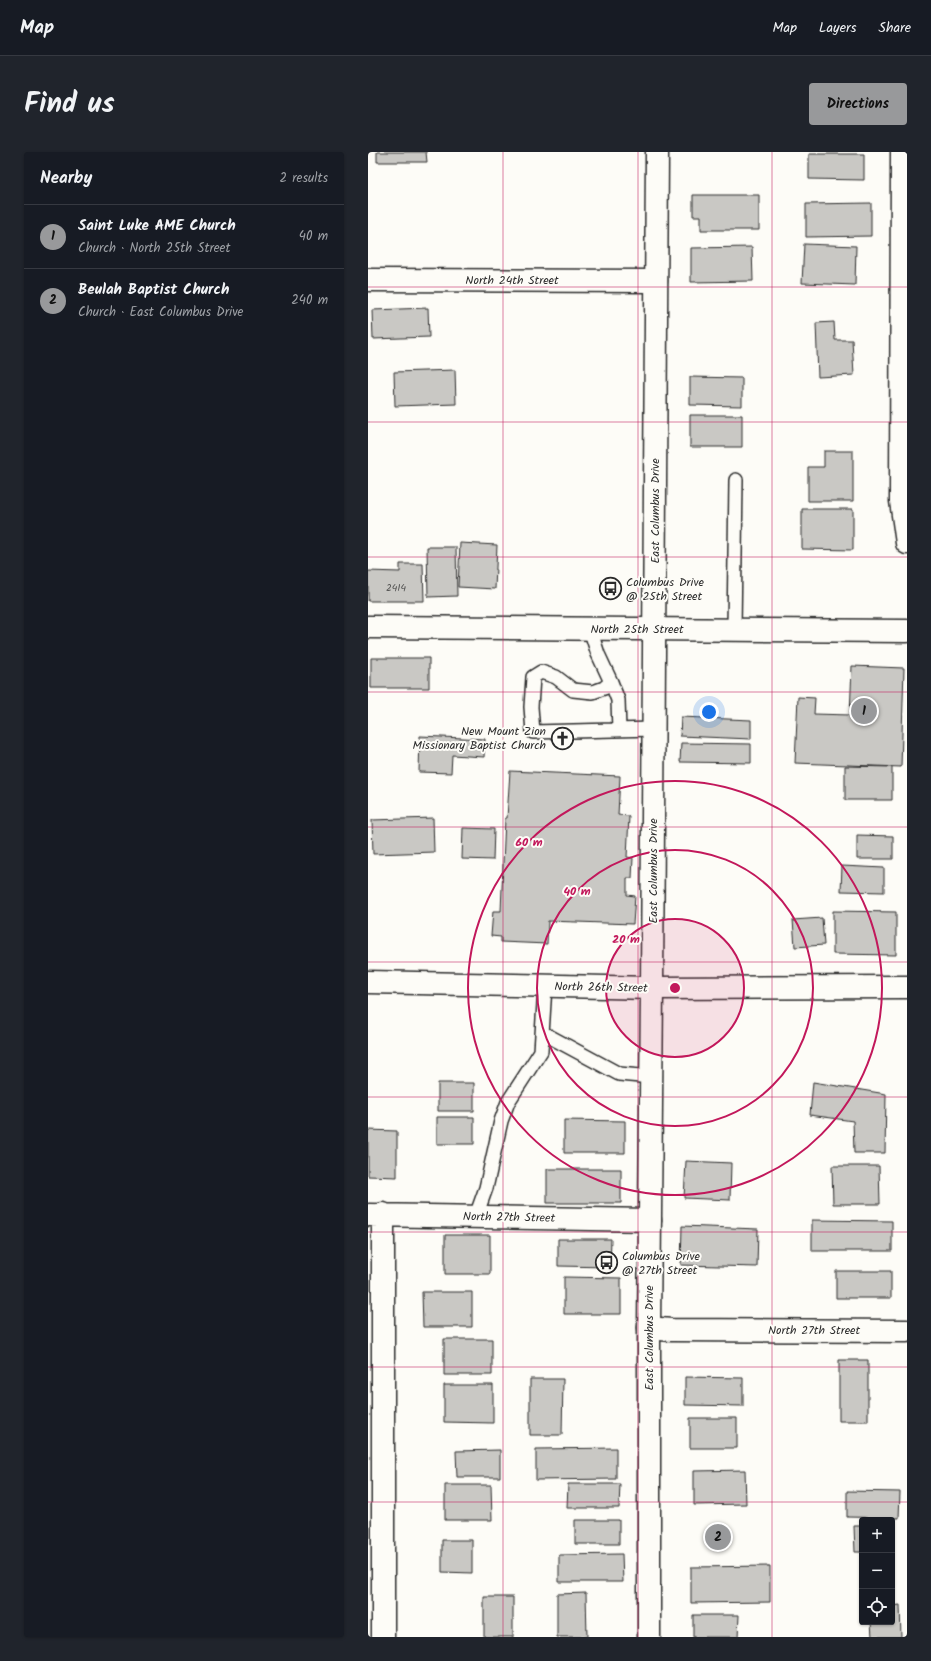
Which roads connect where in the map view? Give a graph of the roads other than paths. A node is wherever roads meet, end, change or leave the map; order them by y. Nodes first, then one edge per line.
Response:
1 (656, 152) edge
2 (902, 152) edge
3 (368, 280) edge
4 (656, 281) junction
5 (736, 480) dead end
6 (907, 544) edge
7 (368, 627) edge
8 (590, 629) junction
9 (654, 629) junction
10 (734, 630) junction
11 (907, 631) edge
12 (611, 682) junction
13 (654, 729) junction
14 (619, 730) junction
15 (368, 982) edge
16 (545, 986) junction
17 (907, 987) edge
18 (652, 988) junction
19 (543, 1033) junction
20 (651, 1077) junction
21 (376, 1214) edge
22 (476, 1216) junction
23 (650, 1220) junction
24 (649, 1328) junction
25 (907, 1331) edge
26 (383, 1637) edge
27 (649, 1637) edge

1 - 4 street, East Columbus Drive
2 - 6 street
3 - 4 street, North 24th Street
4 - 9 street, East Columbus Drive
5 - 10 lane
7 - 8 street, North 25th Street
8 - 9 street, North 25th Street
8 - 12 lane
9 - 10 street, North 25th Street
9 - 13 street, East Columbus Drive
10 - 11 street, North 25th Street
12 - 14 lane
12 - 14 lane
13 - 14 lane
13 - 18 street, East Columbus Drive
15 - 16 street, North 26th Street
16 - 18 street, North 26th Street
16 - 19 lane
17 - 18 street, North 26th Street
18 - 20 street, East Columbus Drive
19 - 20 lane
19 - 22 lane
20 - 23 street, East Columbus Drive
21 - 22 street, North 27th Street
21 - 26 street
22 - 23 street, North 27th Street
23 - 24 street, East Columbus Drive
24 - 25 street, North 27th Street
24 - 27 street, East Columbus Drive

